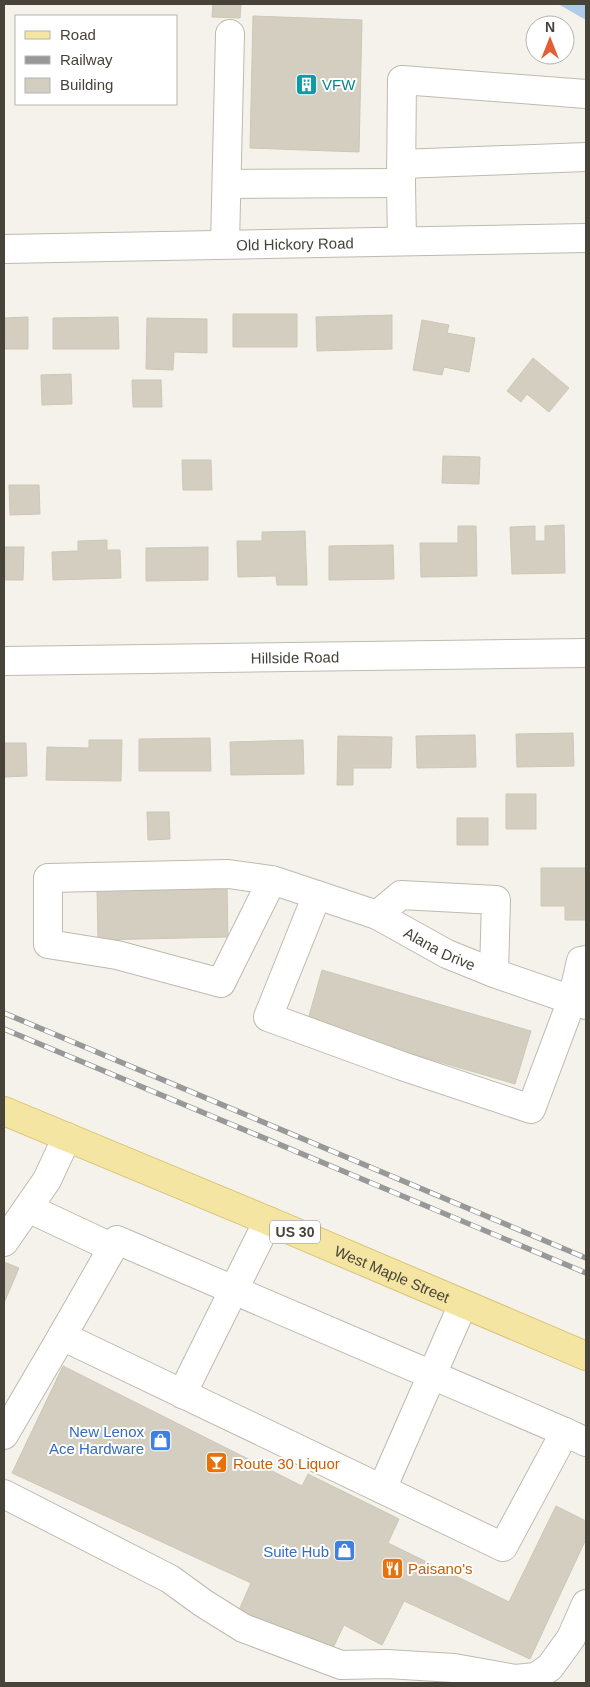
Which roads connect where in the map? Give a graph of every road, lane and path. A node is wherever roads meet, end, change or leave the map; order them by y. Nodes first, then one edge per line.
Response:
1 (230, 34) dead end
2 (586, 94) edge
3 (586, 157) edge
4 (401, 173) junction
5 (227, 184) junction
6 (586, 238) edge
7 (402, 241) junction
8 (225, 244) junction
9 (4, 249) edge
10 (586, 652) edge
11 (4, 661) edge
12 (294, 888) junction
13 (377, 915) junction
14 (586, 960) edge
15 (494, 973) junction
16 (579, 1002) edge
17 (4, 1111) edge
18 (66, 1137) junction
19 (28, 1208) junction
20 (268, 1221) junction
21 (4, 1242) edge
22 (113, 1248) junction
23 (235, 1290) junction
24 (463, 1304) junction
25 (62, 1336) junction
26 (586, 1356) edge
27 (432, 1375) junction
28 (182, 1394) junction
29 (4, 1435) edge
30 (576, 1437) edge
31 (382, 1489) junction
32 (4, 1494) edge
33 (586, 1604) edge

1 - 5 street
2 - 4 street
3 - 4 street
4 - 5 street
4 - 7 street
5 - 8 street
6 - 7 street, Old Hickory Road
7 - 8 street, Old Hickory Road
8 - 9 street, Old Hickory Road
10 - 11 street, Hillside Road
12 - 12 street, Alana Drive
12 - 13 street, Alana Drive
12 - 16 street
13 - 15 street, Alana Drive
13 - 15 street
14 - 16 street
15 - 16 street, Alana Drive
17 - 18 main road, West Maple Street / US 30
18 - 19 street
18 - 20 main road, West Maple Street / US 30
19 - 21 street
19 - 22 street
20 - 23 street
20 - 24 main road, West Maple Street / US 30
22 - 23 street
22 - 25 street
23 - 27 street
23 - 28 street
24 - 26 main road, West Maple Street / US 30
24 - 27 street
25 - 28 street
25 - 29 street
27 - 30 street
27 - 31 street
28 - 31 street
30 - 31 street
32 - 33 street

